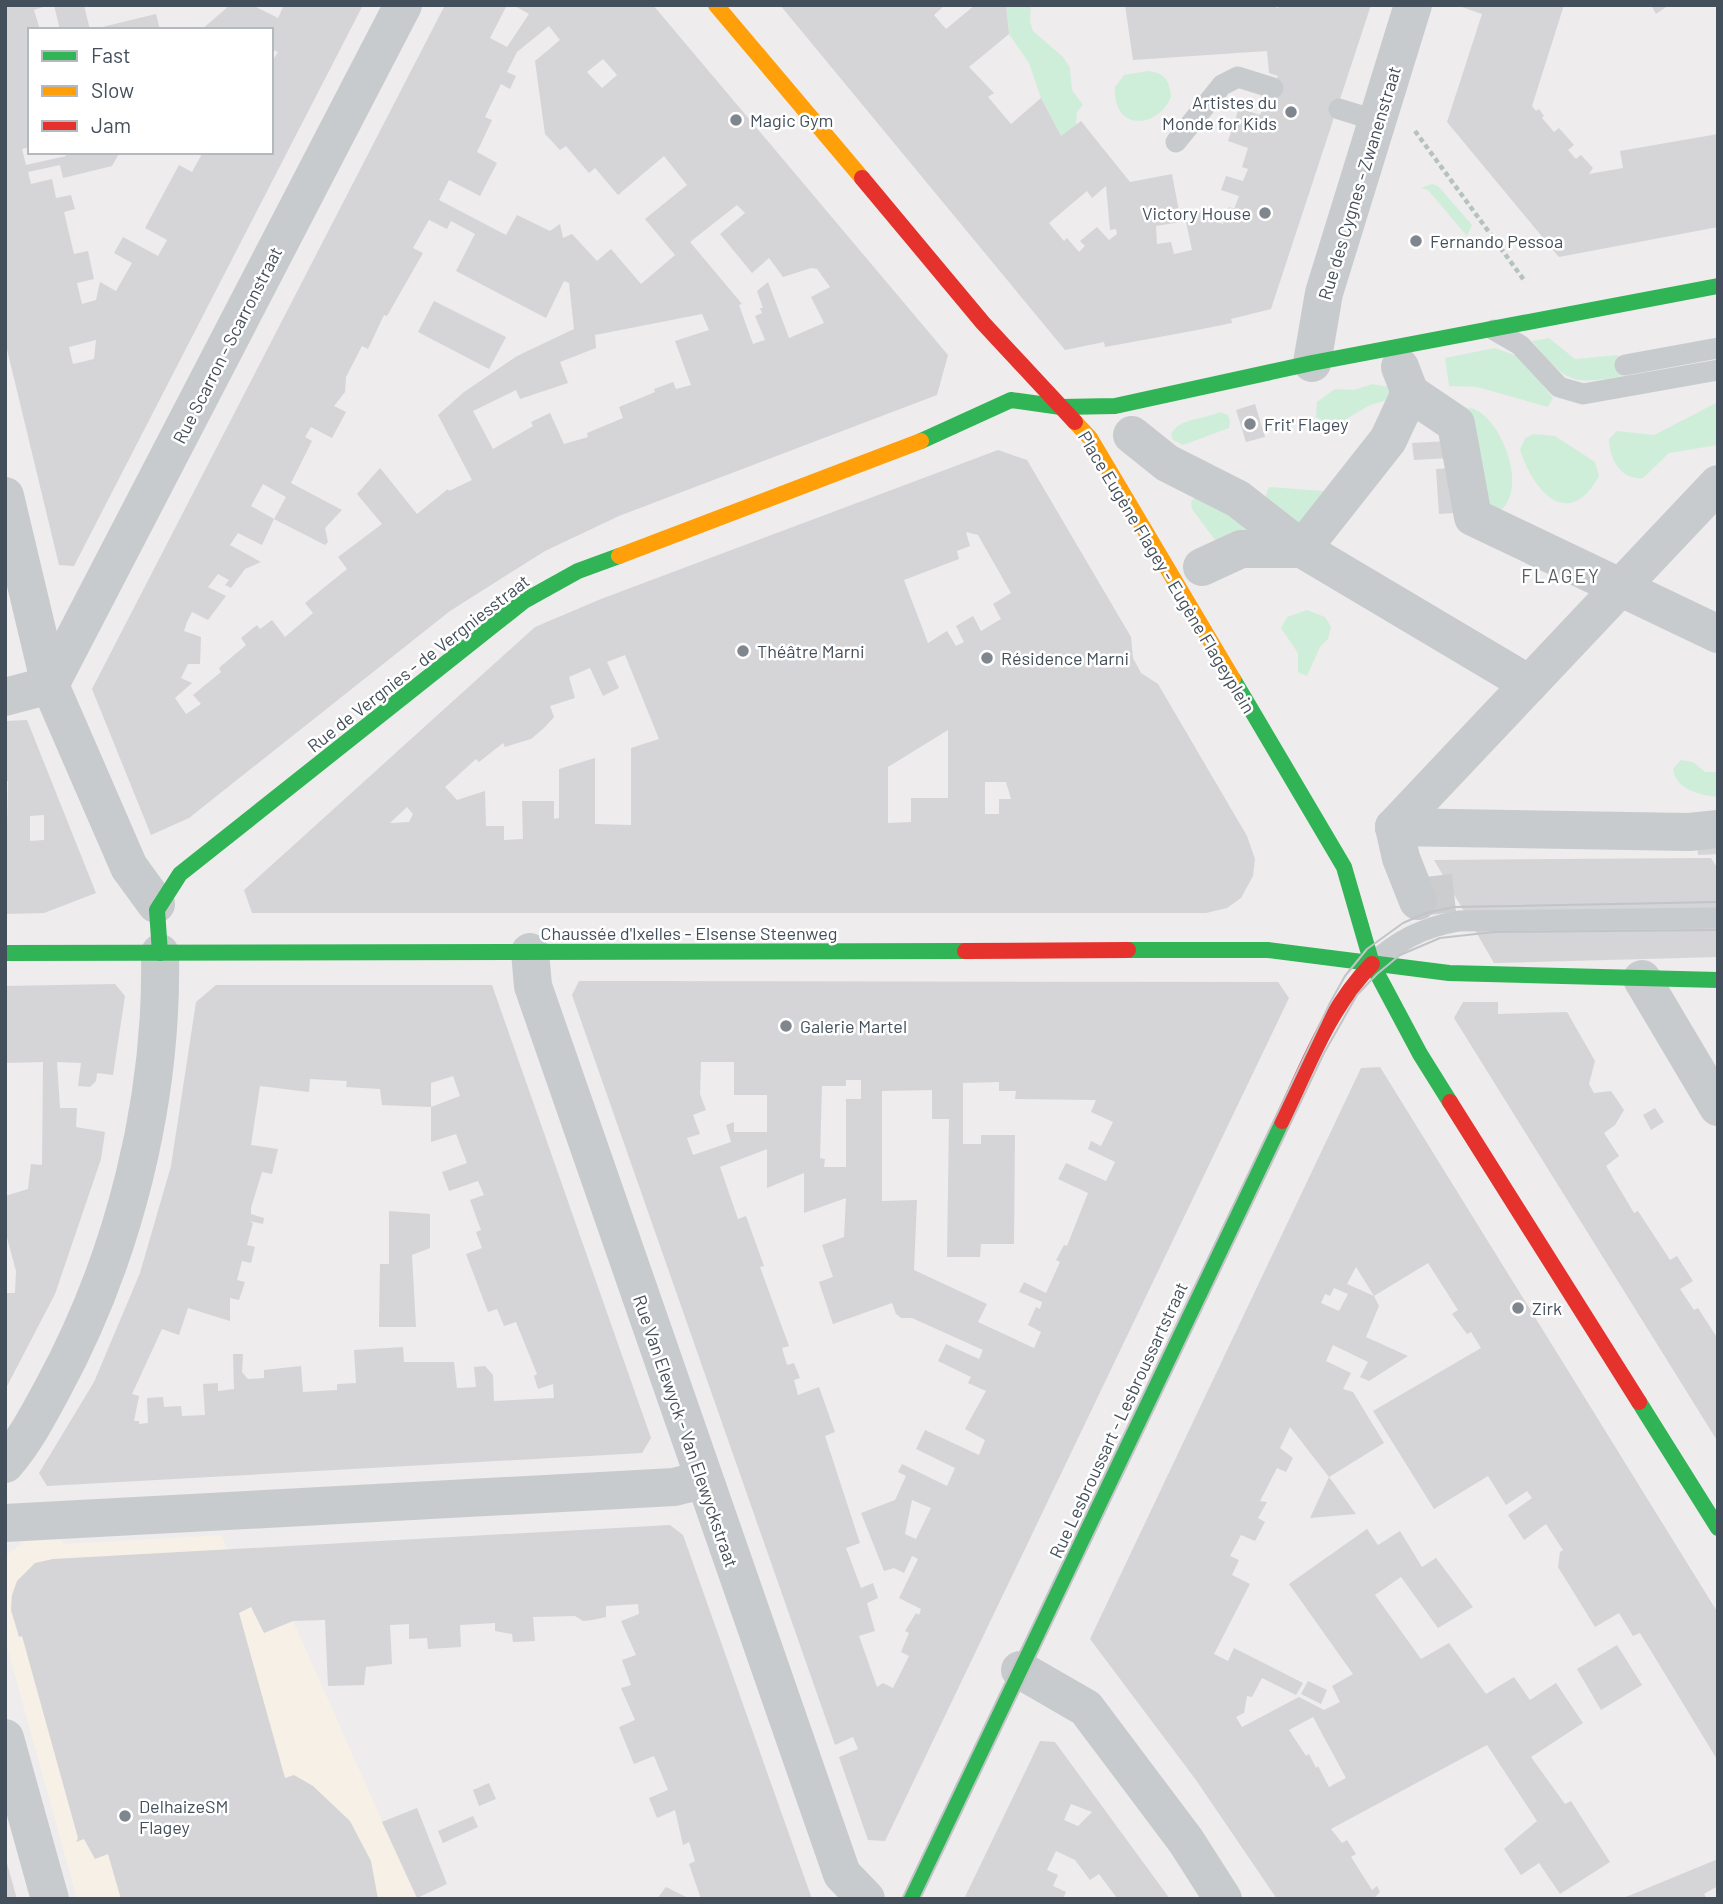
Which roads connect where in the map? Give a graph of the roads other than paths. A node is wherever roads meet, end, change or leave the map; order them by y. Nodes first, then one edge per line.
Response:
1 (403, 5) edge
2 (716, 5) edge
3 (1413, 5) edge
4 (1273, 88) dead end
5 (1339, 109) dead end
6 (1395, 124) junction
7 (1176, 142) dead end
8 (1718, 286) edge
9 (1494, 330) junction
10 (1718, 348) edge
11 (1312, 363) junction
12 (1625, 365) dead end
13 (1718, 370) edge
14 (1061, 407) junction
15 (1132, 435) dead end
16 (1718, 484) edge
17 (5, 496) edge
18 (1302, 549) junction
19 (1202, 567) dead end
20 (1621, 586) junction
21 (1718, 634) edge
22 (1529, 684) junction
23 (50, 685) junction
24 (5, 697) edge
25 (1718, 829) edge
26 (1400, 850) junction
27 (1418, 901) dead end
28 (156, 904) junction
29 (1718, 918) edge
30 (530, 952) junction
31 (5, 953) edge
32 (160, 953) junction
33 (1372, 964) junction
34 (1642, 979) junction
35 (1718, 979) edge
36 (1718, 1107) edge
37 (5, 1464) edge
38 (702, 1480) junction
39 (5, 1523) edge
40 (1718, 1528) edge
41 (1020, 1670) junction
42 (5, 1738) edge
43 (50, 1899) edge
44 (866, 1899) edge
45 (911, 1899) edge
46 (1223, 1899) edge

1 - 23 street, Rue Scarron - Scarronstraat
2 - 14 street
3 - 6 street, Rue des Cygnes - Zwanenstraat
4 - 7 lane
5 - 6 lane
6 - 11 street, Rue des Cygnes - Zwanenstraat
8 - 9 street, Place Eugène Flagey - Eugène Flageyplein
9 - 11 street, Place Eugène Flagey - Eugène Flageyplein
9 - 13 lane
10 - 12 lane
11 - 14 street, Place Eugène Flagey - Eugène Flageyplein
14 - 28 street, Rue de Vergnies - de Vergniesstraat
14 - 33 street, Place Eugène Flagey - Eugène Flageyplein
15 - 18 street
16 - 20 street
17 - 23 street
18 - 19 street
18 - 20 street
18 - 22 street
20 - 21 street
20 - 22 street
22 - 26 street
23 - 24 street
23 - 28 street
25 - 26 street
26 - 27 street
28 - 32 street
29 - 33 lane
30 - 32 street, Chaussée d'Ixelles - Elsense Steenweg
30 - 33 street, Chaussée d'Ixelles - Elsense Steenweg
30 - 38 street, Rue Van Elewyck - Van Elewyckstraat
31 - 32 street, Chaussée d'Ixelles - Elsense Steenweg
32 - 37 street
33 - 34 street
33 - 40 street, Place Eugène Flagey - Eugène Flageyplein
33 - 41 street, Rue Lesbroussart - Lesbroussartstraat
34 - 35 street
34 - 36 street
38 - 39 street
38 - 44 street, Rue Van Elewyck - Van Elewyckstraat
41 - 45 street, Rue Lesbroussart - Lesbroussartstraat
41 - 46 street
42 - 43 street

